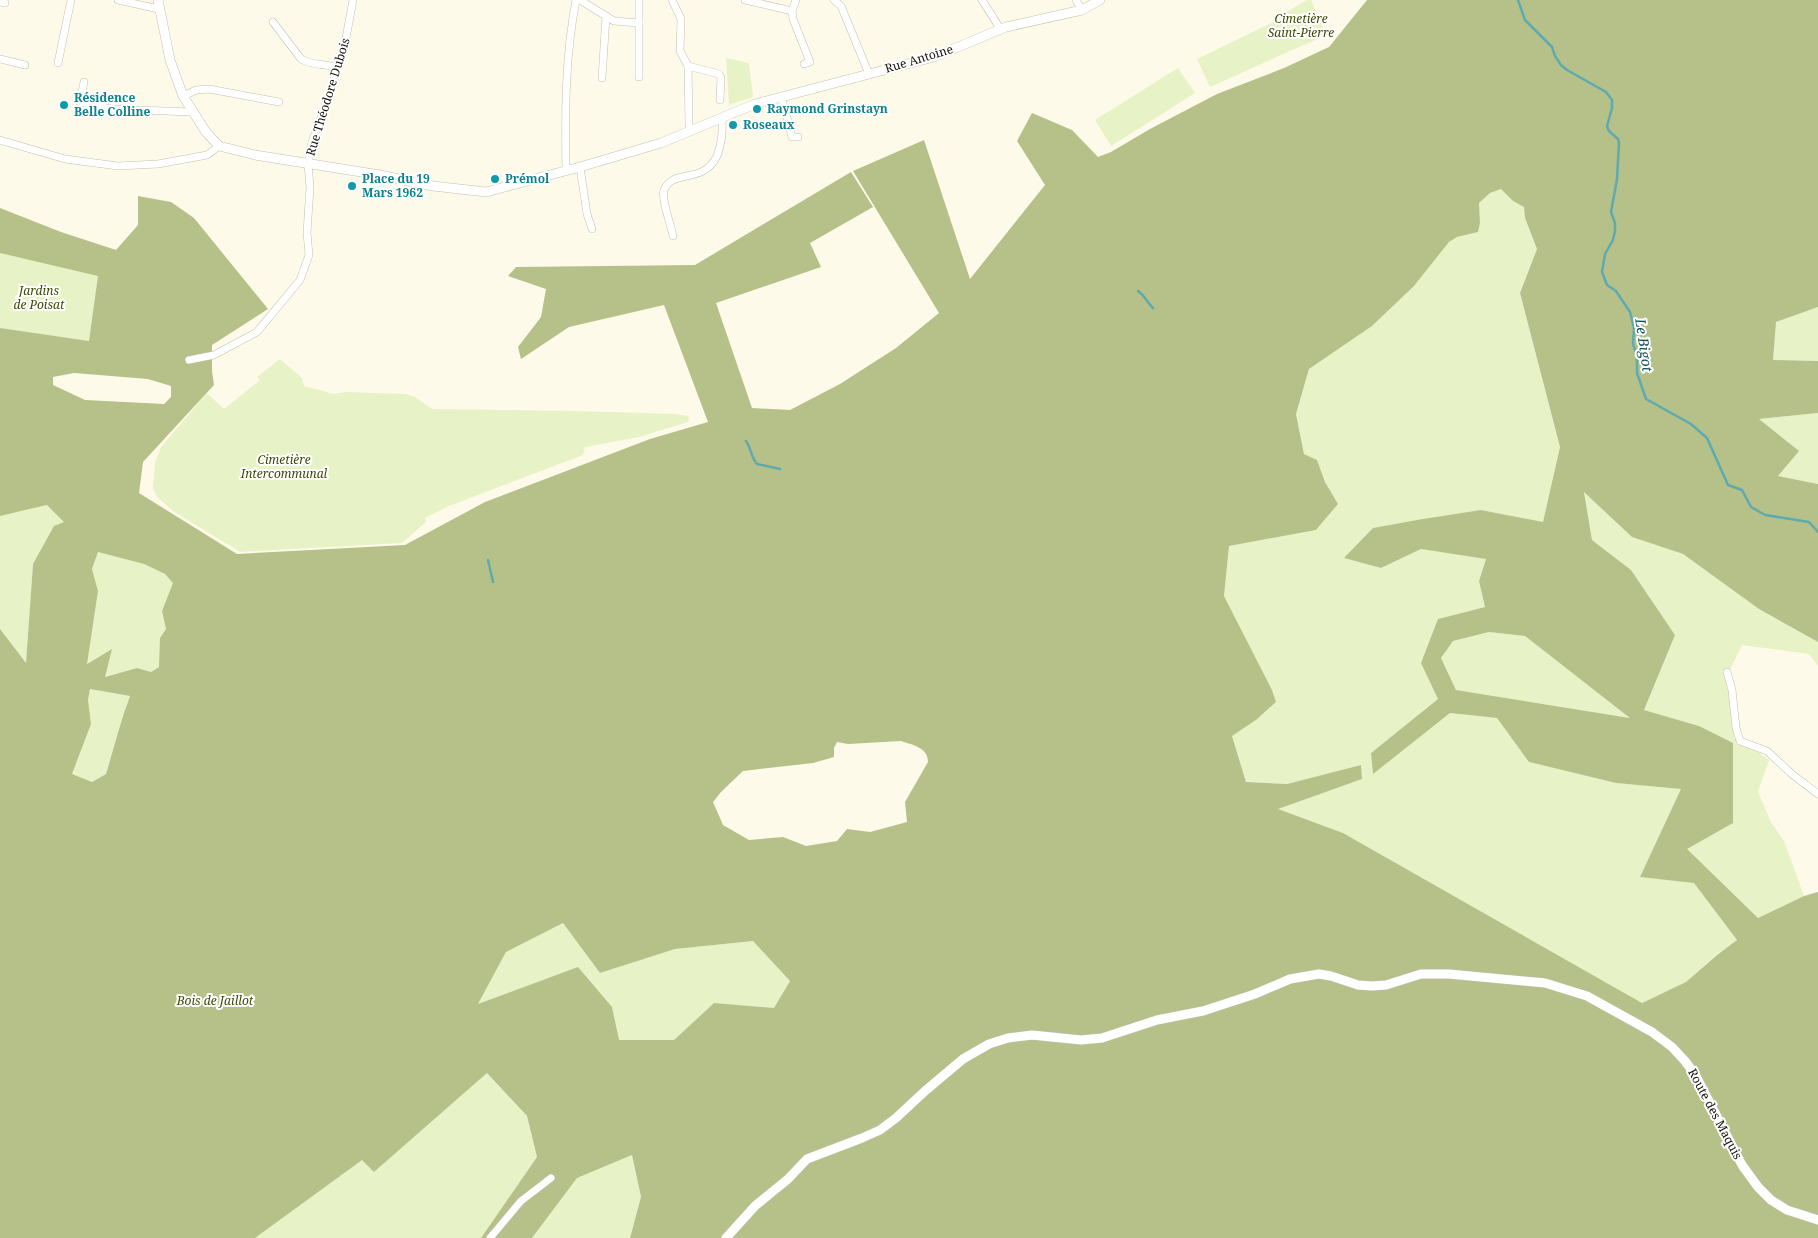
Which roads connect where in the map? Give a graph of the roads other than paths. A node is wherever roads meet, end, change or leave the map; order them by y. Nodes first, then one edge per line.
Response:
1 (71, 0) edge
2 (118, 0) edge
3 (353, 0) edge
4 (578, 0) edge
5 (640, 0) edge
6 (672, 0) edge
7 (746, 0) edge
8 (796, 0) edge
9 (834, 0) edge
10 (982, 0) edge
11 (1076, 0) edge
12 (1100, 0) edge
13 (158, 4) edge
14 (1082, 10) junction
15 (792, 11) junction
16 (606, 16) junction
17 (273, 22) dead end
18 (639, 23) junction
19 (1001, 30) junction
20 (0, 58) edge
21 (58, 63) dead end
22 (804, 64) dead end
23 (25, 65) dead end
24 (688, 66) junction
25 (336, 67) junction
26 (869, 74) junction
27 (639, 77) dead end
28 (602, 78) dead end
29 (84, 82) dead end
30 (184, 96) junction
31 (780, 96) junction
32 (720, 100) dead end
33 (279, 102) dead end
34 (192, 112) junction
35 (722, 118) junction
36 (691, 130) junction
37 (798, 137) dead end
38 (0, 140) edge
39 (219, 146) junction
40 (308, 164) junction
41 (580, 168) junction
42 (566, 171) junction
43 (592, 229) dead end
44 (673, 236) dead end
45 (189, 360) dead end
46 (1727, 672) dead end
47 (1818, 794) edge
48 (551, 1178) dead end
49 (1818, 1220) edge
50 (490, 1238) edge
51 (726, 1238) edge

1 - 21 street
2 - 13 street
3 - 25 street, Rue Théodore Dubois
4 - 16 street
4 - 42 street
5 - 18 street
6 - 24 street
7 - 15 street
8 - 15 street
9 - 26 street
10 - 19 street
11 - 14 street
12 - 14 street, Rue Antoine
13 - 30 street
14 - 19 street, Rue Antoine
15 - 22 street
16 - 18 street
16 - 28 street
17 - 25 street
18 - 27 street
19 - 26 street, Rue Antoine
20 - 23 street
24 - 32 street
24 - 36 street
25 - 40 street, Rue Théodore Dubois
26 - 31 street, Rue Antoine
29 - 34 street
30 - 33 street
30 - 34 street
31 - 35 street, Rue Antoine
31 - 37 street
34 - 39 street
35 - 36 street, Rue Antoine
35 - 44 street
36 - 41 street, Rue Antoine
38 - 39 street
39 - 40 street, Rue Antoine
40 - 42 street, Rue Antoine
40 - 45 street, Rue Théodore Dubois
41 - 42 street, Rue Antoine
41 - 43 street
46 - 47 street
48 - 50 street
49 - 51 street, Route des Maquis

